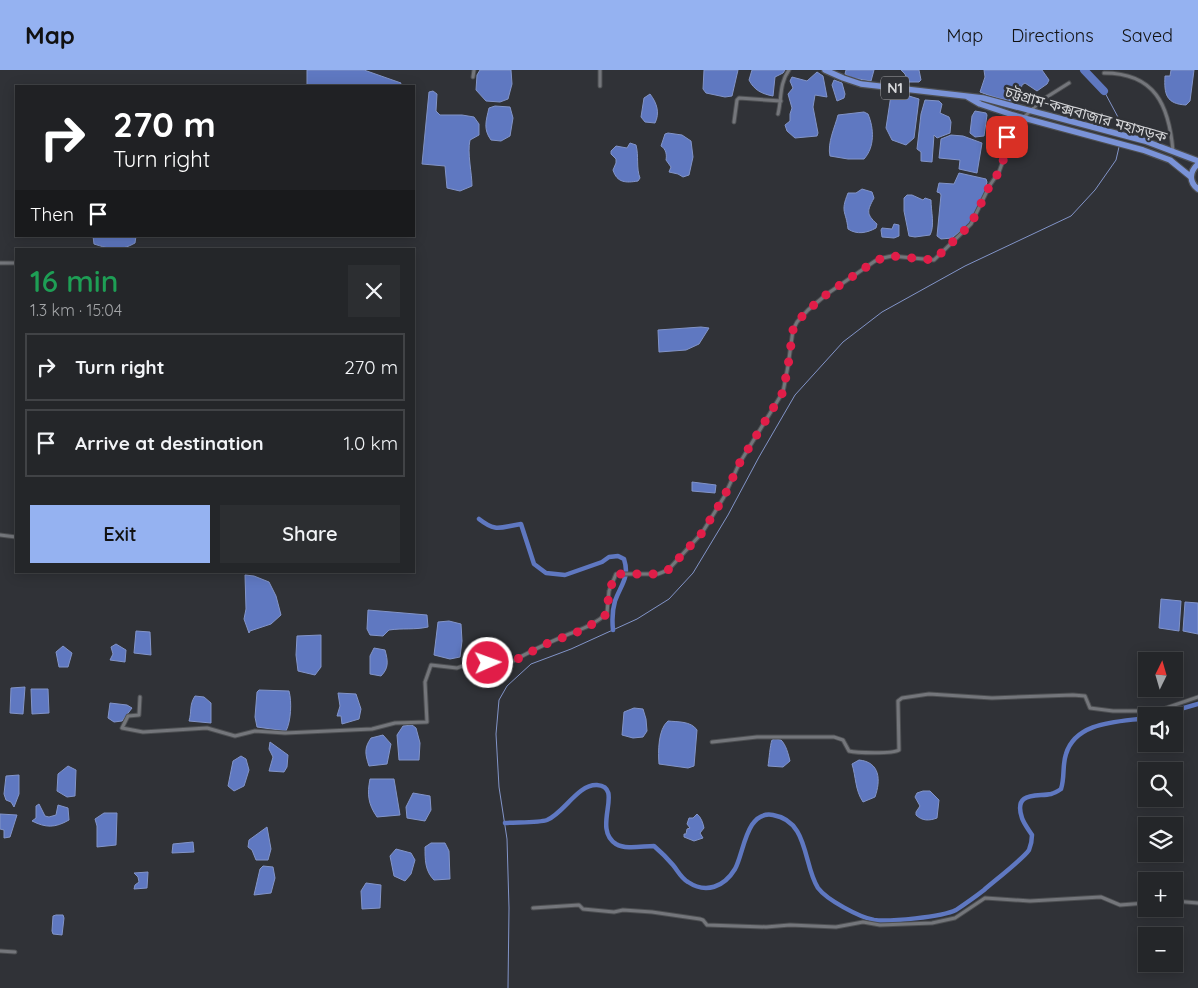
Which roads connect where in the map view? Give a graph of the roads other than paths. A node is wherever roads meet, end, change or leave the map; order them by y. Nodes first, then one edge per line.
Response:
1 (474, 70) edge
2 (600, 70) edge
3 (789, 70) edge
4 (825, 70) edge
5 (1104, 72) dead end
6 (472, 77) dead end
7 (1069, 82) dead end
8 (600, 86) dead end
9 (966, 96) junction
10 (781, 101) junction
11 (1030, 110) junction
12 (778, 114) dead end
13 (1013, 114) junction
14 (1024, 118) junction
15 (734, 122) dead end
16 (1173, 152) junction
17 (1198, 163) edge
18 (1191, 177) junction
19 (1198, 189) edge
20 (0, 263) edge
21 (15, 263) edge
22 (0, 535) edge
23 (15, 537) edge
24 (140, 697) dead end
25 (1198, 697) edge
26 (712, 742) dead end
27 (1183, 902) edge
28 (1138, 904) edge
29 (1198, 904) edge
30 (533, 908) dead end
31 (0, 951) edge
32 (15, 952) dead end

1 - 6 street
2 - 8 street
3 - 10 street
4 - 9 highway, চট্টগ্রাম-কক্সবাজার মহাসড়ক / N1
5 - 16 street
7 - 11 street
9 - 11 highway, চট্টগ্রাম-কক্সবাজার মহাসড়ক / N1
9 - 13 highway, চট্টগ্রাম-কক্সবাজার মহাসড়ক / N1
10 - 12 street
10 - 15 street
11 - 14 street
11 - 16 highway, চট্টগ্রাম-কক্সবাজার মহাসড়ক / N1
13 - 14 highway, চট্টগ্রাম-কক্সবাজার মহাসড়ক / N1
13 - 24 street
14 - 18 highway, চট্টগ্রাম-কক্সবাজার মহাসড়ক / N1
16 - 17 highway, চট্টগ্রাম-কক্সবাজার মহাসড়ক / N1
17 - 18 highway, N1
18 - 19 highway, N1
20 - 21 street
22 - 23 street
25 - 26 street
27 - 29 street
28 - 30 street
31 - 32 street

